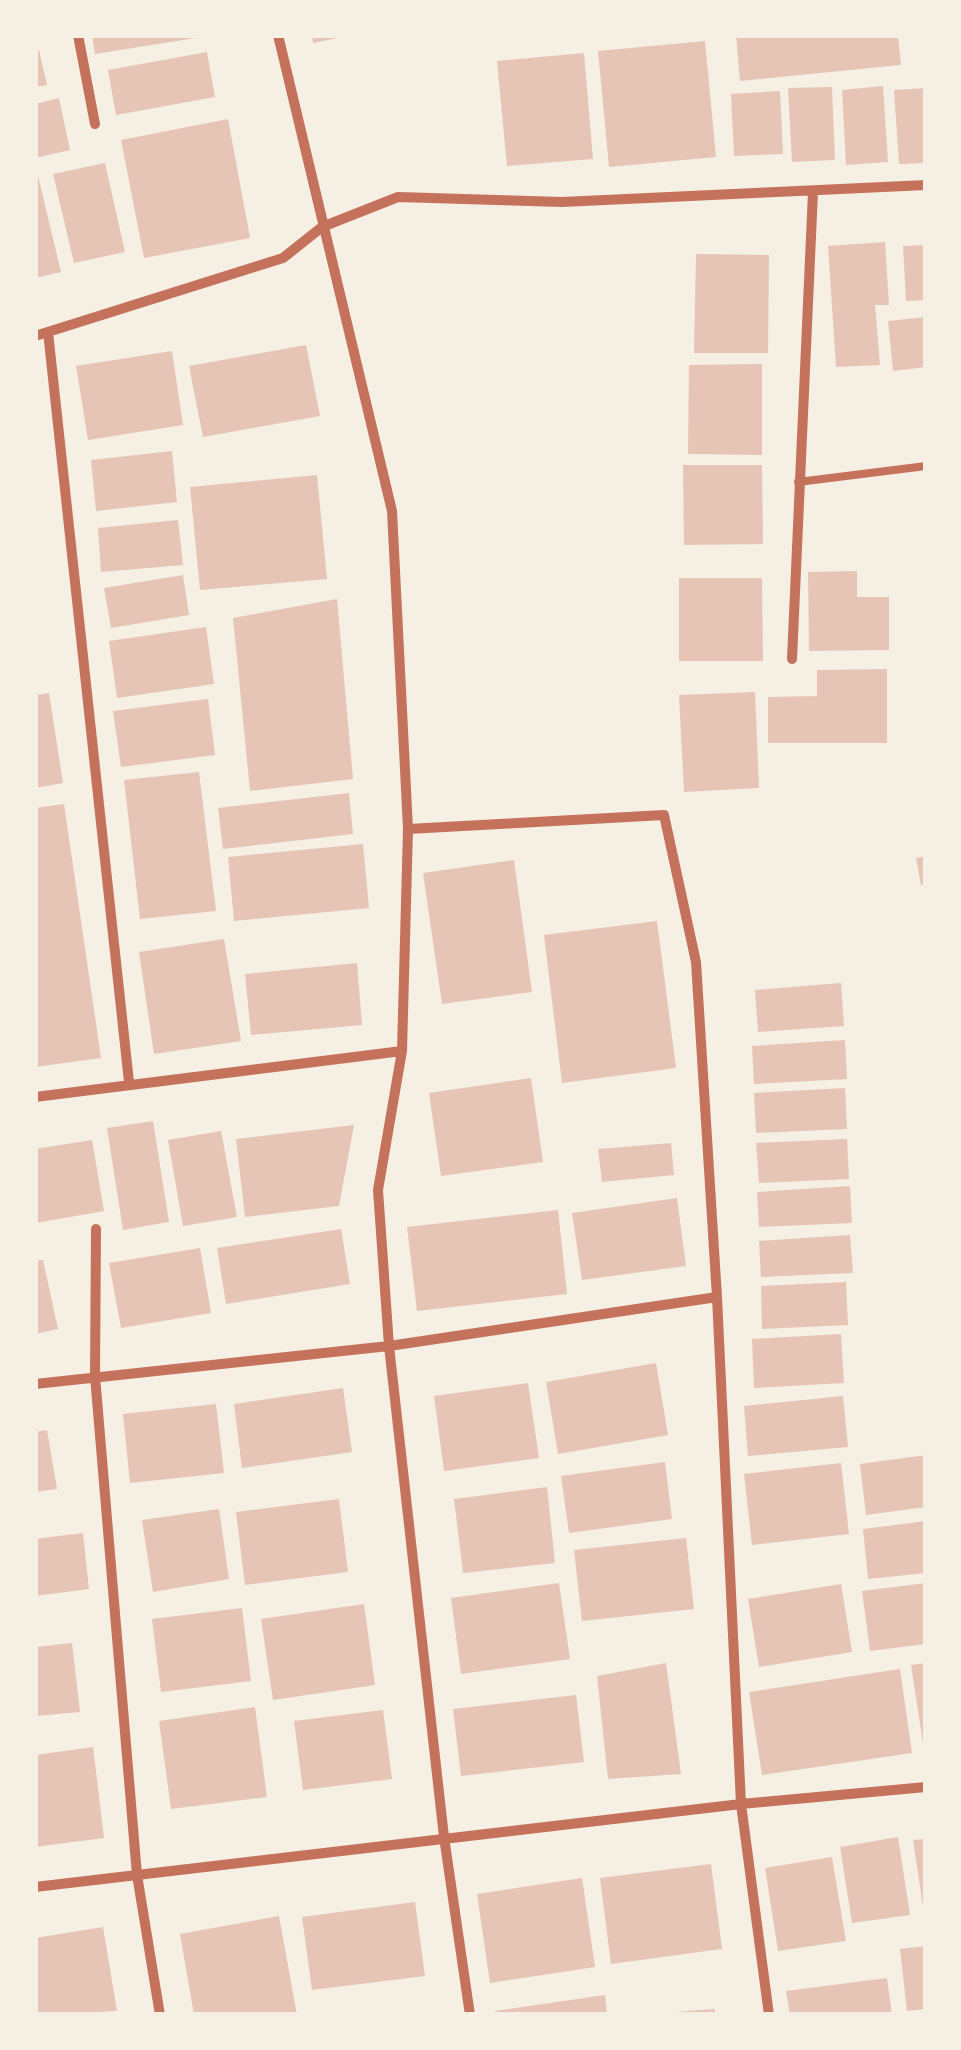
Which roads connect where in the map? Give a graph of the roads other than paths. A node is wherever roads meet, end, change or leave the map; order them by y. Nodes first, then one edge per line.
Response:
1 (78, 35) edge
2 (278, 35) edge
3 (95, 124) dead end
4 (926, 184) edge
5 (813, 192) junction
6 (322, 228) junction
7 (48, 332) junction
8 (35, 336) edge
9 (926, 466) edge
10 (798, 482) junction
11 (792, 659) dead end
12 (408, 829) junction
13 (402, 1051) junction
14 (128, 1082) junction
15 (35, 1097) edge
16 (96, 1228) dead end
17 (717, 1297) junction
18 (390, 1346) junction
19 (96, 1376) junction
20 (35, 1384) edge
21 (926, 1788) edge
22 (741, 1804) junction
23 (444, 1837) junction
24 (137, 1875) junction
25 (35, 1886) edge
26 (160, 2015) edge
27 (470, 2015) edge
28 (769, 2015) edge

1 - 3 street
2 - 6 street
4 - 5 street
5 - 6 street
5 - 10 street
6 - 7 street
6 - 12 street
7 - 8 street
7 - 14 street
9 - 10 lane
10 - 11 street
12 - 13 street
12 - 17 street
13 - 14 street
13 - 18 street
14 - 15 street
16 - 19 street
17 - 18 street
17 - 22 street
18 - 19 street
18 - 23 street
19 - 20 street
19 - 24 street
21 - 22 street
22 - 23 street
22 - 28 street
23 - 24 street
23 - 27 street
24 - 25 street
24 - 26 street

